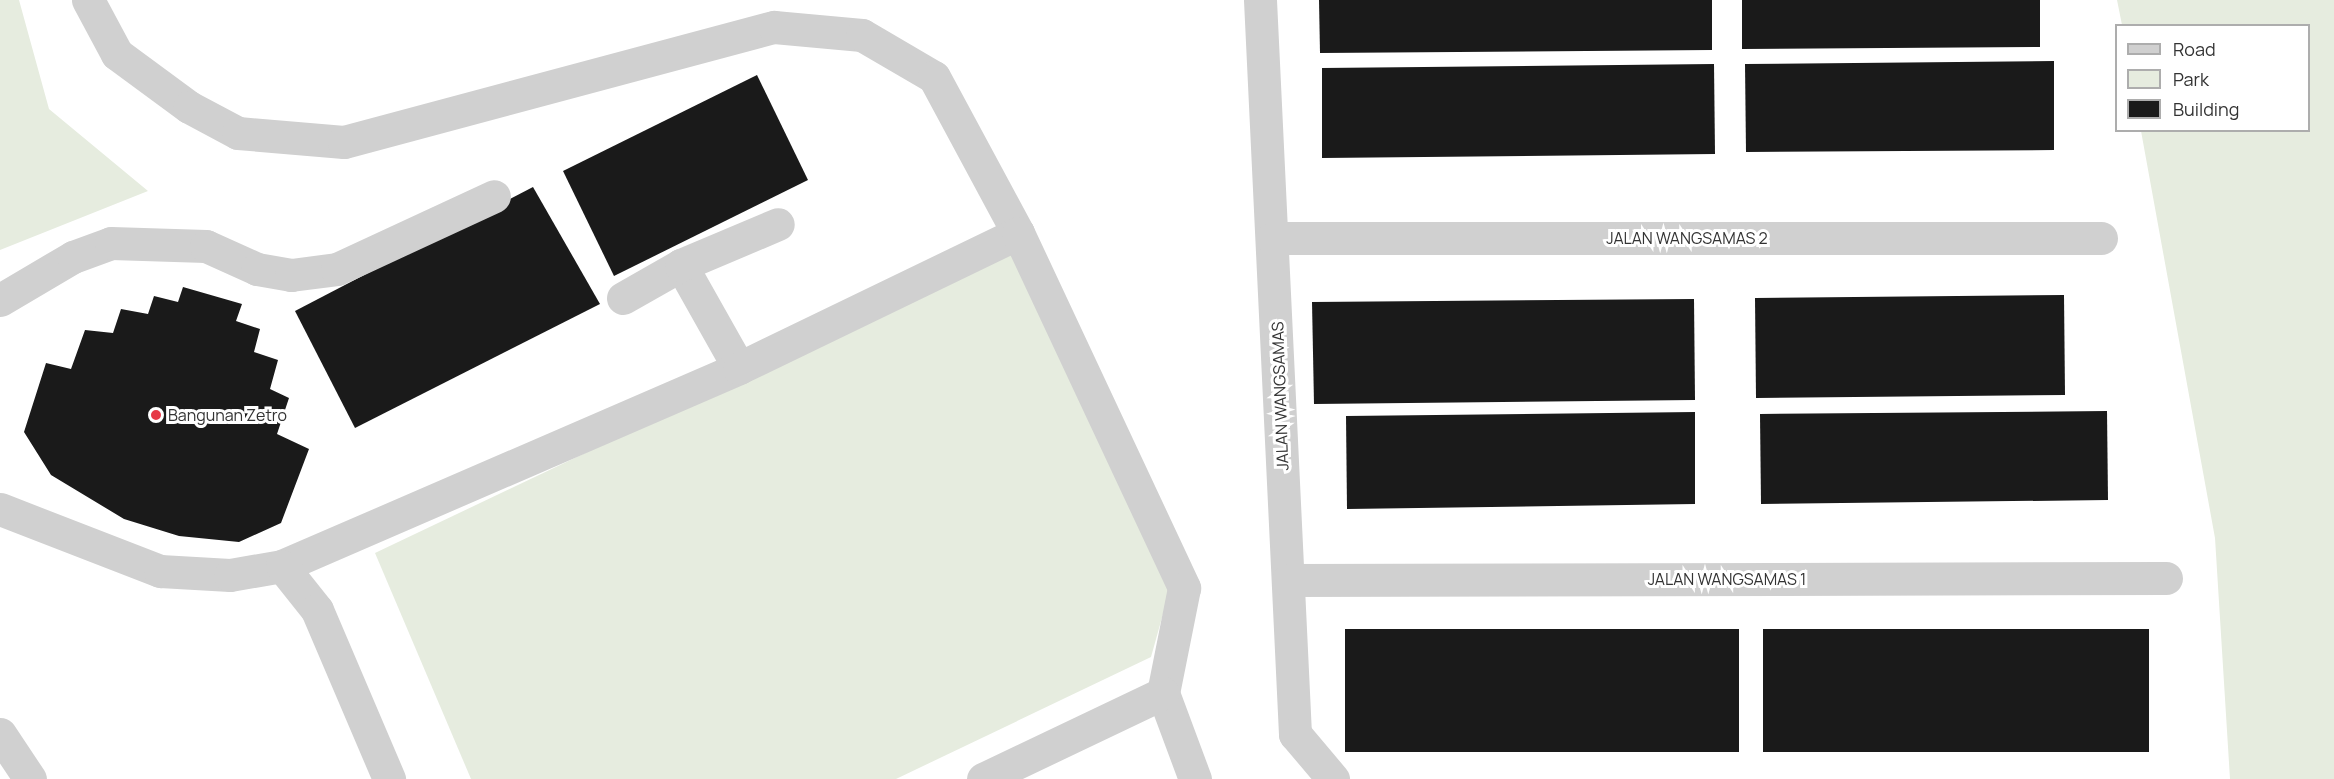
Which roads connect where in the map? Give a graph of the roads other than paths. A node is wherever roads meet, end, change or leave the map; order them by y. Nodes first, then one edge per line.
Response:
1 (88, 0) edge
2 (1260, 0) edge
3 (494, 196) dead end
4 (778, 225) dead end
5 (1018, 233) junction
6 (1274, 238) junction
7 (2101, 238) dead end
8 (681, 265) junction
9 (624, 298) dead end
10 (0, 300) edge
11 (739, 368) junction
12 (0, 509) edge
13 (282, 566) junction
14 (2166, 578) dead end
15 (1288, 580) junction
16 (1163, 693) junction
17 (0, 734) edge
18 (30, 779) edge
19 (389, 779) edge
20 (983, 779) edge
21 (1195, 779) edge
22 (1332, 779) edge

1 - 5 street
2 - 6 street, JALAN WANGSAMAS
3 - 10 street
4 - 8 street
5 - 11 street
5 - 16 street
6 - 7 street, JALAN WANGSAMAS 2
6 - 15 street, JALAN WANGSAMAS
8 - 9 street
8 - 11 street
11 - 13 street
12 - 13 street
13 - 19 street
14 - 15 street, JALAN WANGSAMAS 1
15 - 22 street, JALAN WANGSAMAS
16 - 20 street
16 - 21 street
17 - 18 street

